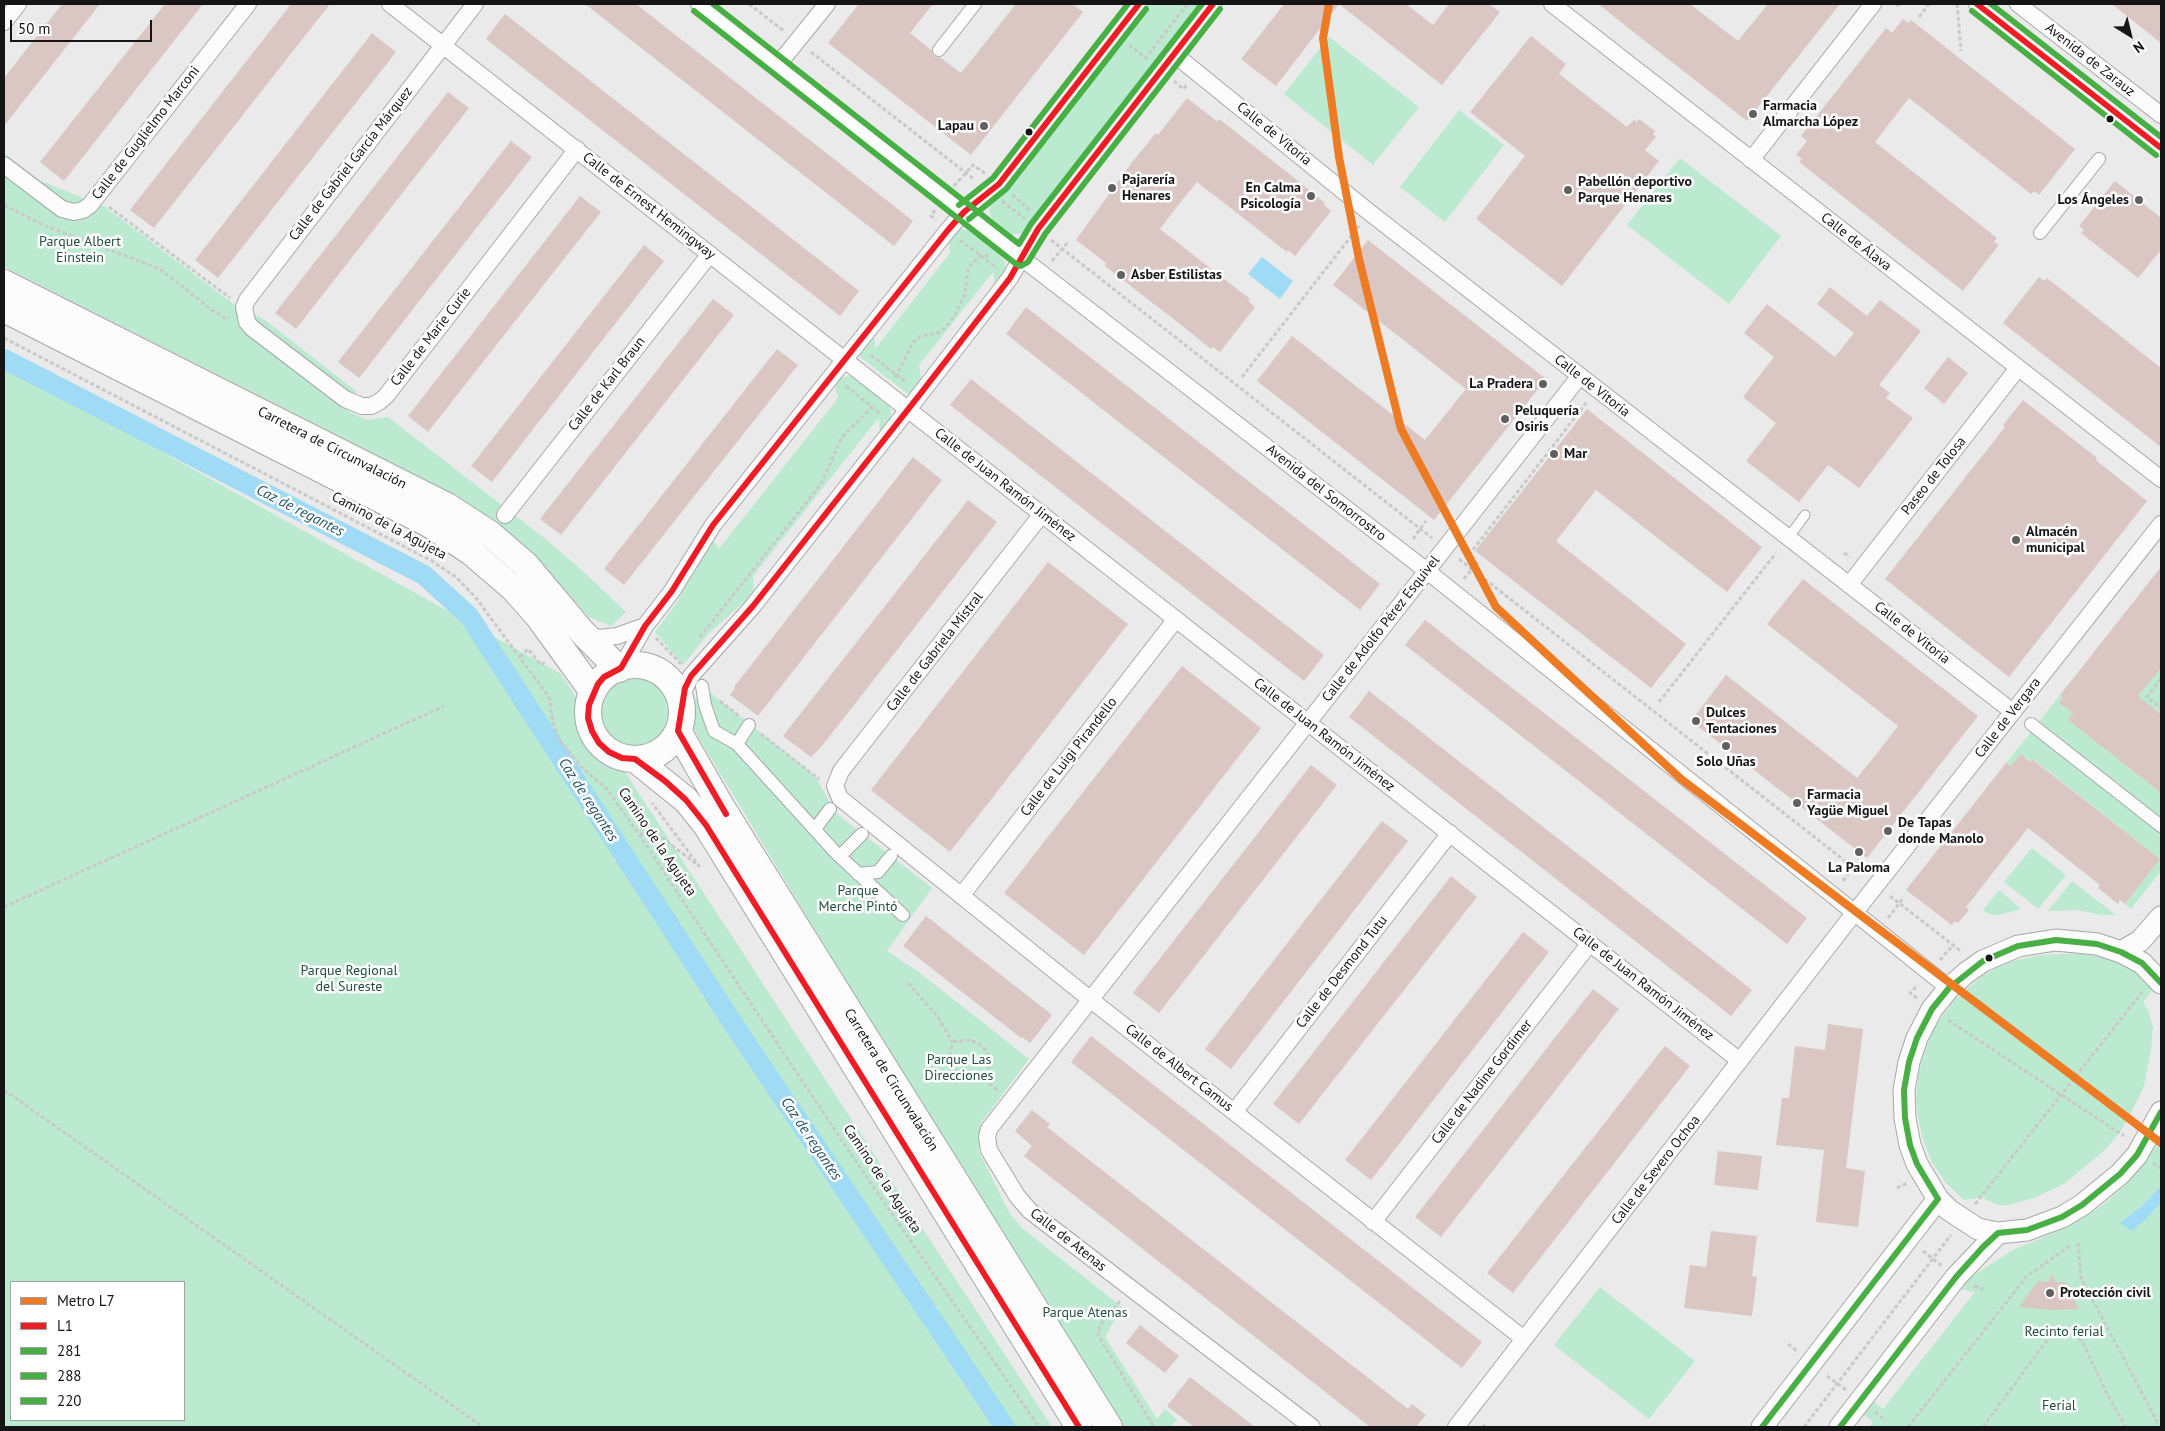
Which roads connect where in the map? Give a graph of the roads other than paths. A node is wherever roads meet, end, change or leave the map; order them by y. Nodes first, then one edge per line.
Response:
1 (18, 4) edge
2 (248, 4) edge
3 (390, 4) edge
4 (475, 4) edge
5 (699, 4) edge
6 (827, 4) edge
7 (975, 4) edge
8 (1138, 4) edge
9 (1214, 4) edge
10 (1552, 4) edge
11 (1873, 4) edge
12 (1976, 4) edge
13 (2018, 4) edge
14 (4, 22) edge
15 (443, 45) junction
16 (939, 50) dead end
17 (1174, 54) junction
18 (777, 66) junction
19 (2161, 115) edge
20 (2161, 148) edge
21 (576, 149) junction
22 (2099, 159) dead end
23 (1751, 160) junction
24 (4, 165) edge
25 (964, 212) junction
26 (2040, 233) dead end
27 (710, 254) junction
28 (1021, 257) junction
29 (4, 283) edge
30 (4, 310) edge
31 (252, 328) joint
32 (845, 359) junction
33 (2018, 368) junction
34 (1579, 376) junction
35 (908, 408) junction
36 (2161, 479) edge
37 (1042, 514) junction
38 (1806, 515) dead end
39 (505, 516) dead end
40 (2161, 524) edge
41 (1788, 537) junction
42 (1427, 571) junction
43 (1849, 584) junction
44 (1176, 619) junction
45 (645, 626) junction
46 (583, 633) junction
47 (620, 668) junction
48 (697, 681) junction
49 (593, 692) junction
50 (681, 703) junction
51 (2013, 712) junction
52 (1308, 722) junction
53 (749, 724) road end
54 (2031, 724) dead end
55 (678, 731) junction
56 (737, 744) junction
57 (635, 759) junction
58 (837, 794) joint
59 (830, 809) road end
60 (2161, 826) edge
61 (815, 829) junction
62 (1450, 833) junction
63 (862, 834) dead end
64 (840, 856) junction
65 (891, 856) dead end
66 (858, 874) junction
67 (961, 896) junction
68 (1855, 912) junction
69 (904, 915) dead end
70 (2161, 917) edge
71 (1590, 943) junction
72 (2122, 952) junction
73 (2157, 978) edge
74 (1949, 988) junction
75 (1091, 1000) junction
76 (1740, 1061) junction
77 (1235, 1111) junction
78 (2161, 1112) edge
79 (1938, 1198) junction
80 (1373, 1222) junction
81 (1998, 1233) junction
82 (1524, 1339) junction
83 (1079, 1427) edge
84 (1109, 1427) edge
85 (1312, 1427) edge
86 (1456, 1427) edge
87 (1762, 1427) edge
88 (1840, 1427) edge

1 - 14 street
2 - 24 street, Calle de Guglielmo Marconi
3 - 15 street, Calle de Ernest Hemingway
4 - 15 street, Calle de Gabriel García Márquez
5 - 18 street, Avenida del Somorrostro
6 - 18 street
7 - 16 street
8 - 25 street
9 - 17 street
10 - 23 street, Calle de Álava
11 - 23 street
12 - 20 street, Avenida de Zarauz
13 - 19 street, Avenida de Zarauz
15 - 21 street, Calle de Ernest Hemingway
15 - 31 street, Calle de Gabriel García Márquez
17 - 28 street
17 - 34 street, Calle de Vitoria
18 - 25 street, Avenida del Somorrostro
21 - 27 street, Calle de Ernest Hemingway
21 - 31 street, Calle de Marie Curie
22 - 26 street
23 - 33 street, Calle de Álava
25 - 28 street, Avenida del Somorrostro
25 - 32 street
27 - 32 street, Calle de Ernest Hemingway
27 - 39 street, Calle de Karl Braun
28 - 35 street
28 - 42 street, Avenida del Somorrostro
29 - 46 main road, Carretera de Circunvalación
30 - 49 main road, Carretera de Circunvalación
32 - 35 street, Calle de Ernest Hemingway
32 - 45 street
33 - 36 street, Calle de Álava
33 - 43 street, Paseo de Tolosa
34 - 41 street, Calle de Vitoria
34 - 42 street, Calle de Adolfo Pérez Esquivel
35 - 37 street, Calle de Juan Ramón Jiménez
35 - 48 street
37 - 44 street, Calle de Juan Ramón Jiménez
37 - 58 street, Calle de Gabriela Mistral
38 - 41 lane
40 - 51 street, Calle de Vergara
41 - 43 street, Calle de Vitoria
42 - 52 street, Calle de Adolfo Pérez Esquivel
42 - 68 street, Avenida del Somorrostro
43 - 51 street, Calle de Vitoria
44 - 52 street, Calle de Juan Ramón Jiménez
44 - 67 street, Calle de Luigi Pirandello
45 - 46 street
45 - 47 street
46 - 47 main road, Carretera de Circunvalación
47 - 49 main road
47 - 50 main road
48 - 50 street
48 - 56 street
49 - 57 main road
50 - 55 main road
51 - 68 street, Calle de Vergara
52 - 62 street, Calle de Juan Ramón Jiménez
52 - 75 street, Calle de Adolfo Pérez Esquivel
53 - 56 street
54 - 60 street
55 - 57 main road
55 - 84 main road, Carretera de Circunvalación
56 - 61 street
57 - 83 main road, Carretera de Circunvalación
58 - 67 street, Calle de Albert Camus
59 - 61 street
61 - 64 street
62 - 71 street, Calle de Juan Ramón Jiménez
62 - 77 street, Calle de Desmond Tutu
63 - 64 street
64 - 66 street
65 - 66 street
66 - 69 street
67 - 75 street, Calle de Albert Camus
68 - 74 street, Avenida del Somorrostro
68 - 76 street, Calle de Severo Ochoa
70 - 72 street
71 - 76 street, Calle de Juan Ramón Jiménez
71 - 80 street, Calle de Nadine Gordimer
72 - 73 street
72 - 74 street
74 - 79 street
75 - 77 street, Calle de Albert Camus
75 - 85 street, Calle de Atenas
76 - 82 street, Calle de Severo Ochoa
77 - 80 street, Calle de Albert Camus
78 - 81 street
79 - 81 street
79 - 87 street
80 - 82 street, Calle de Albert Camus
81 - 88 street
82 - 86 street, Calle de Severo Ochoa

